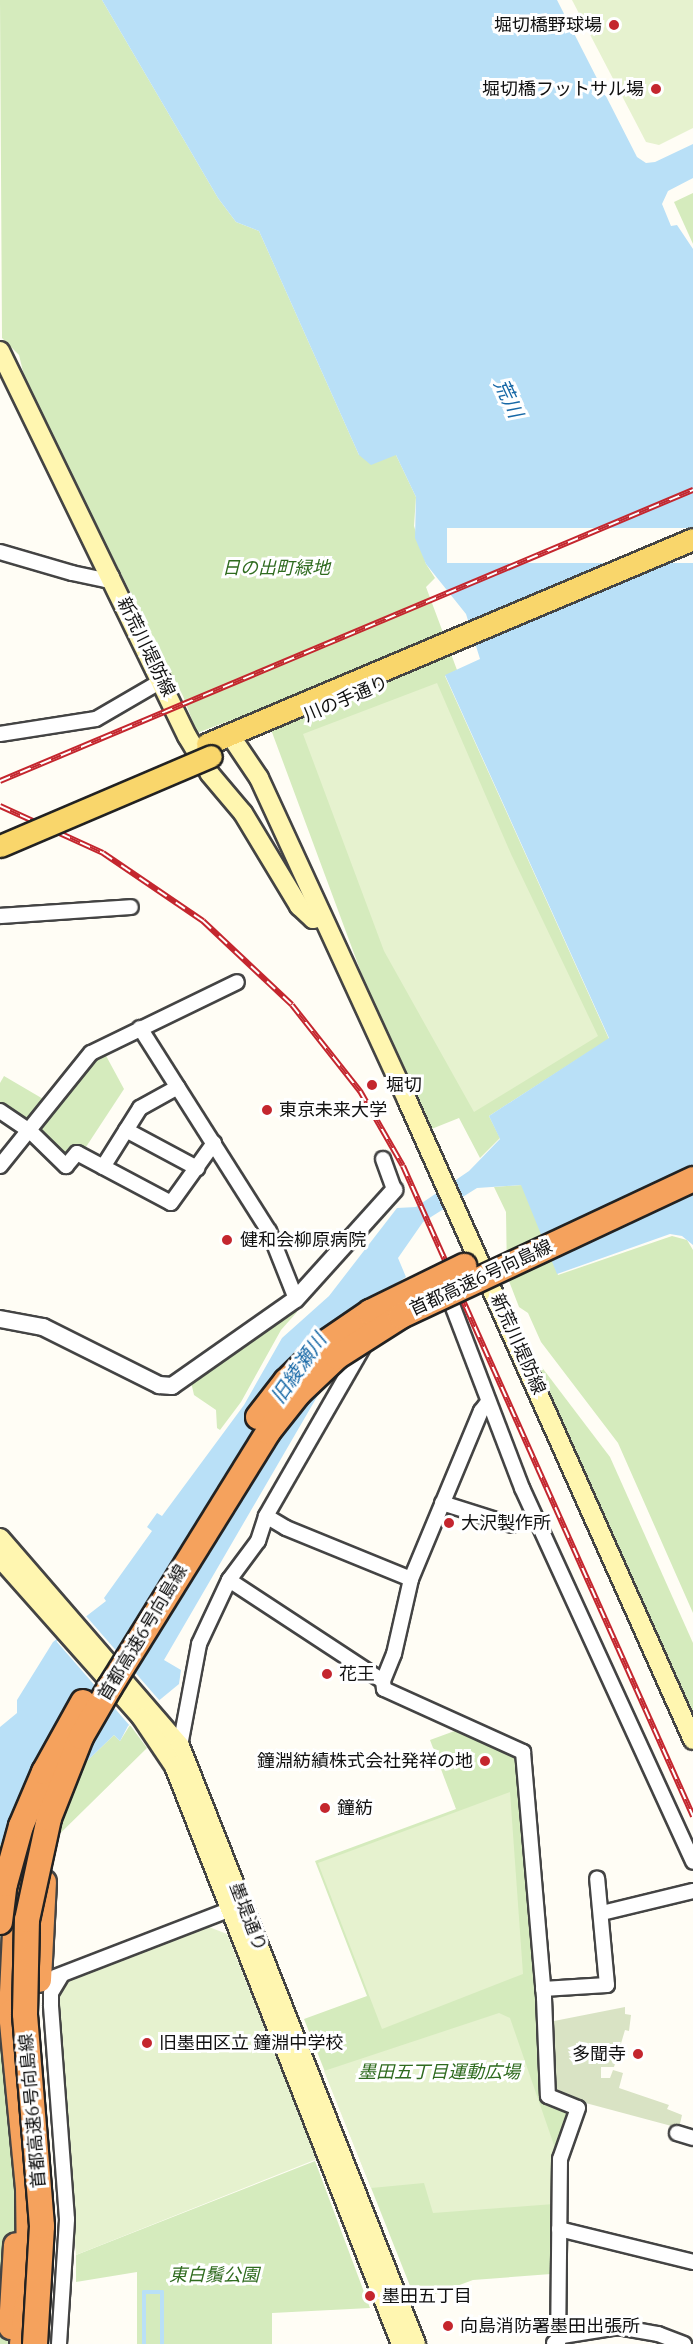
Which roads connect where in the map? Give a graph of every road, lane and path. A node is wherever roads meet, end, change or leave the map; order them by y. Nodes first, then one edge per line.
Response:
1 (0, 351) edge
2 (693, 539) edge
3 (0, 552) edge
4 (693, 552) edge
5 (112, 576) junction
6 (163, 680) junction
7 (0, 734) edge
8 (240, 737) junction
9 (209, 750) junction
10 (0, 832) edge
11 (0, 846) edge
12 (131, 907) dead end
13 (0, 916) edge
14 (322, 917) junction
15 (237, 981) dead end
16 (140, 1028) junction
17 (178, 1087) junction
18 (0, 1112) edge
19 (126, 1130) junction
20 (31, 1132) junction
21 (214, 1143) junction
22 (383, 1159) dead end
23 (693, 1163) edge
24 (0, 1166) edge
25 (103, 1167) junction
26 (197, 1168) junction
27 (693, 1179) edge
28 (394, 1190) joint
29 (296, 1299) junction
30 (0, 1319) edge
31 (488, 1402) junction
32 (442, 1503) junction
33 (266, 1516) junction
34 (512, 1525) dead end
35 (0, 1538) edge
36 (0, 1558) edge
37 (411, 1579) junction
38 (229, 1580) junction
39 (71, 1628) junction
40 (383, 1681) junction
41 (110, 1687) junction
42 (146, 1713) junction
43 (63, 1735) junction
44 (693, 1740) edge
45 (180, 1746) junction
46 (693, 1862) edge
47 (597, 1878) dead end
48 (693, 1891) edge
49 (237, 1907) junction
50 (602, 1913) junction
51 (0, 1922) edge
52 (62, 1975) junction
53 (543, 1989) junction
54 (51, 2005) junction
55 (0, 2035) edge
56 (677, 2133) dead end
57 (693, 2138) edge
58 (559, 2229) junction
59 (693, 2262) edge
60 (391, 2317) junction
61 (556, 2343) edge
62 (8, 2344) edge
63 (22, 2344) edge
64 (35, 2344) edge
65 (50, 2344) edge
66 (59, 2344) edge
67 (394, 2344) edge
68 (401, 2344) edge
69 (416, 2344) edge
70 (684, 2344) edge

1 - 5 main road, 新荒川堤防線
2 - 8 main road, 川の手通り
3 - 5 street
4 - 8 main road, 川の手通り
5 - 6 main road, 新荒川堤防線
6 - 7 street
6 - 14 main road, 新荒川堤防線
8 - 9 main road, 川の手通り
8 - 14 main road, 新荒川堤防線
9 - 10 main road, 川の手通り
9 - 11 main road, 川の手通り, bridge
12 - 13 street
14 - 44 main road, 新荒川堤防線
15 - 16 street
16 - 17 street
16 - 20 street
17 - 19 street
17 - 21 street
18 - 20 street
19 - 25 street
19 - 26 street
20 - 24 street
20 - 25 street
21 - 26 street
21 - 29 street
22 - 28 street
23 - 43 highway, 首都高速6号向島線, bridge
25 - 26 street
27 - 41 highway, 首都高速6号向島線, bridge
28 - 29 street
29 - 30 street
31 - 32 street
31 - 33 street
31 - 46 street
32 - 34 street
32 - 37 street
33 - 37 street
33 - 38 street
35 - 39 main road, 墨堤通り
36 - 39 main road, 墨堤通り
37 - 40 street
38 - 40 street
38 - 45 street
39 - 42 main road, 墨堤通り
40 - 53 street
41 - 64 highway, 首都高速6号向島線, bridge
41 - 65 highway, bridge
42 - 45 main road, 墨堤通り
42 - 49 main road, 墨堤通り
43 - 51 highway, 首都高速6号向島線, bridge
43 - 63 highway, bridge
45 - 49 main road, 墨堤通り
47 - 50 street
48 - 50 street
49 - 52 street
49 - 60 main road, 墨堤通り
49 - 69 main road, 墨堤通り
50 - 53 street
52 - 54 street
52 - 54 street
53 - 58 street
54 - 66 street
55 - 62 highway, 首都高速6号向島線
56 - 57 street
58 - 59 street
58 - 61 street
60 - 67 main road, 墨堤通り
60 - 68 main road, 墨堤通り
61 - 70 street

